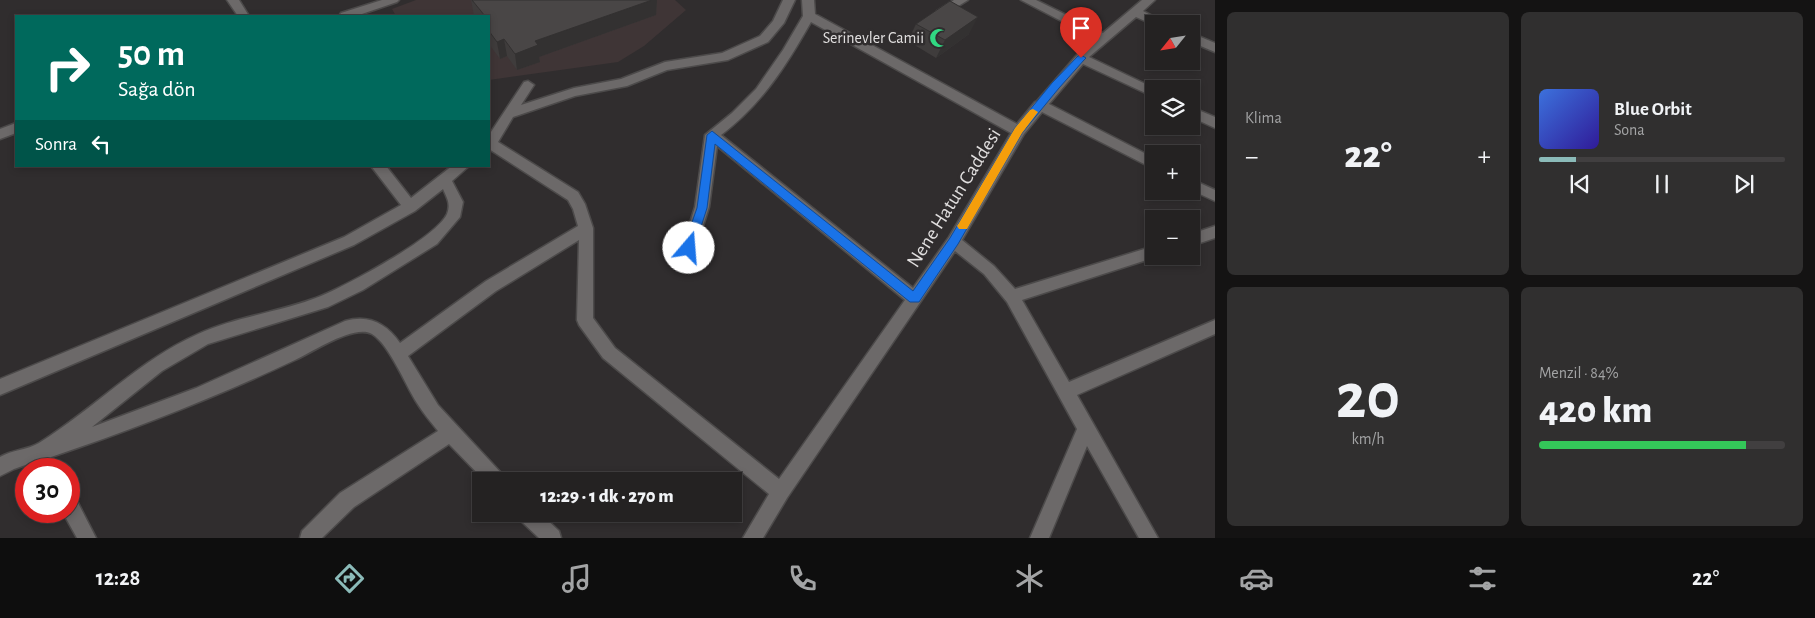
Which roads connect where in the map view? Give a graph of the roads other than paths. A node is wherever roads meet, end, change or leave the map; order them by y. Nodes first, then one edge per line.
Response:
1 (233, 0) edge
2 (390, 0) edge
3 (790, 0) edge
4 (808, 0) edge
5 (962, 0) edge
6 (1027, 0) edge
7 (1149, 0) edge
8 (943, 12) edge
9 (1135, 12) junction
10 (243, 15) edge
11 (348, 15) edge
12 (809, 16) junction
13 (1145, 16) edge
14 (1104, 38) junction
15 (1200, 41) edge
16 (1215, 48) edge
17 (1081, 58) junction
18 (528, 86) dead end
19 (1145, 89) edge
20 (1039, 105) junction
21 (508, 114) junction
22 (1200, 116) edge
23 (1215, 123) edge
24 (15, 128) edge
25 (1019, 131) junction
26 (0, 134) edge
27 (712, 135) junction
28 (490, 142) edge
29 (490, 144) edge
30 (1145, 159) edge
31 (379, 167) edge
32 (461, 167) edge
33 (445, 180) junction
34 (1200, 188) edge
35 (1215, 196) edge
36 (410, 207) junction
37 (586, 228) junction
38 (1215, 232) edge
39 (1200, 237) edge
40 (954, 241) junction
41 (689, 248) dead end
42 (1145, 255) edge
43 (1012, 297) junction
44 (914, 299) junction
45 (1215, 327) edge
46 (397, 354) junction
47 (0, 388) edge
48 (1065, 392) junction
49 (1086, 429) junction
50 (450, 432) junction
51 (39, 453) junction
52 (42, 458) edge
53 (0, 467) edge
54 (488, 472) edge
55 (781, 492) junction
56 (536, 522) edge
57 (79, 523) edge
58 (317, 536) edge
59 (87, 538) edge
60 (552, 538) edge
61 (752, 538) edge
62 (1039, 538) edge
63 (1149, 538) edge

1 - 10 street
2 - 11 street
3 - 21 street
4 - 12 street
5 - 8 street
6 - 14 street
7 - 9 street, Nene Hatun Caddesi
9 - 13 street
9 - 14 street, Nene Hatun Caddesi
12 - 25 street
12 - 27 street
14 - 17 street, Nene Hatun Caddesi
15 - 16 street
17 - 19 street
17 - 20 street, Nene Hatun Caddesi
18 - 21 street
20 - 25 street, Nene Hatun Caddesi
20 - 30 street
21 - 28 street
22 - 23 street
24 - 26 street
25 - 40 street, Nene Hatun Caddesi
27 - 41 street
27 - 44 street
29 - 37 street
31 - 36 street
32 - 33 street
33 - 36 street
33 - 51 street
34 - 35 street
36 - 47 street
37 - 46 street
37 - 55 street
38 - 39 street
40 - 43 street
40 - 44 street, Nene Hatun Caddesi
42 - 43 street
43 - 48 street
44 - 55 street, Nene Hatun Caddesi
45 - 48 street
46 - 50 street
46 - 51 street
48 - 49 street
49 - 62 street
49 - 63 street
50 - 54 street
50 - 58 street
51 - 52 street
51 - 53 street
55 - 61 street, Nene Hatun Caddesi
56 - 60 street
57 - 59 street

